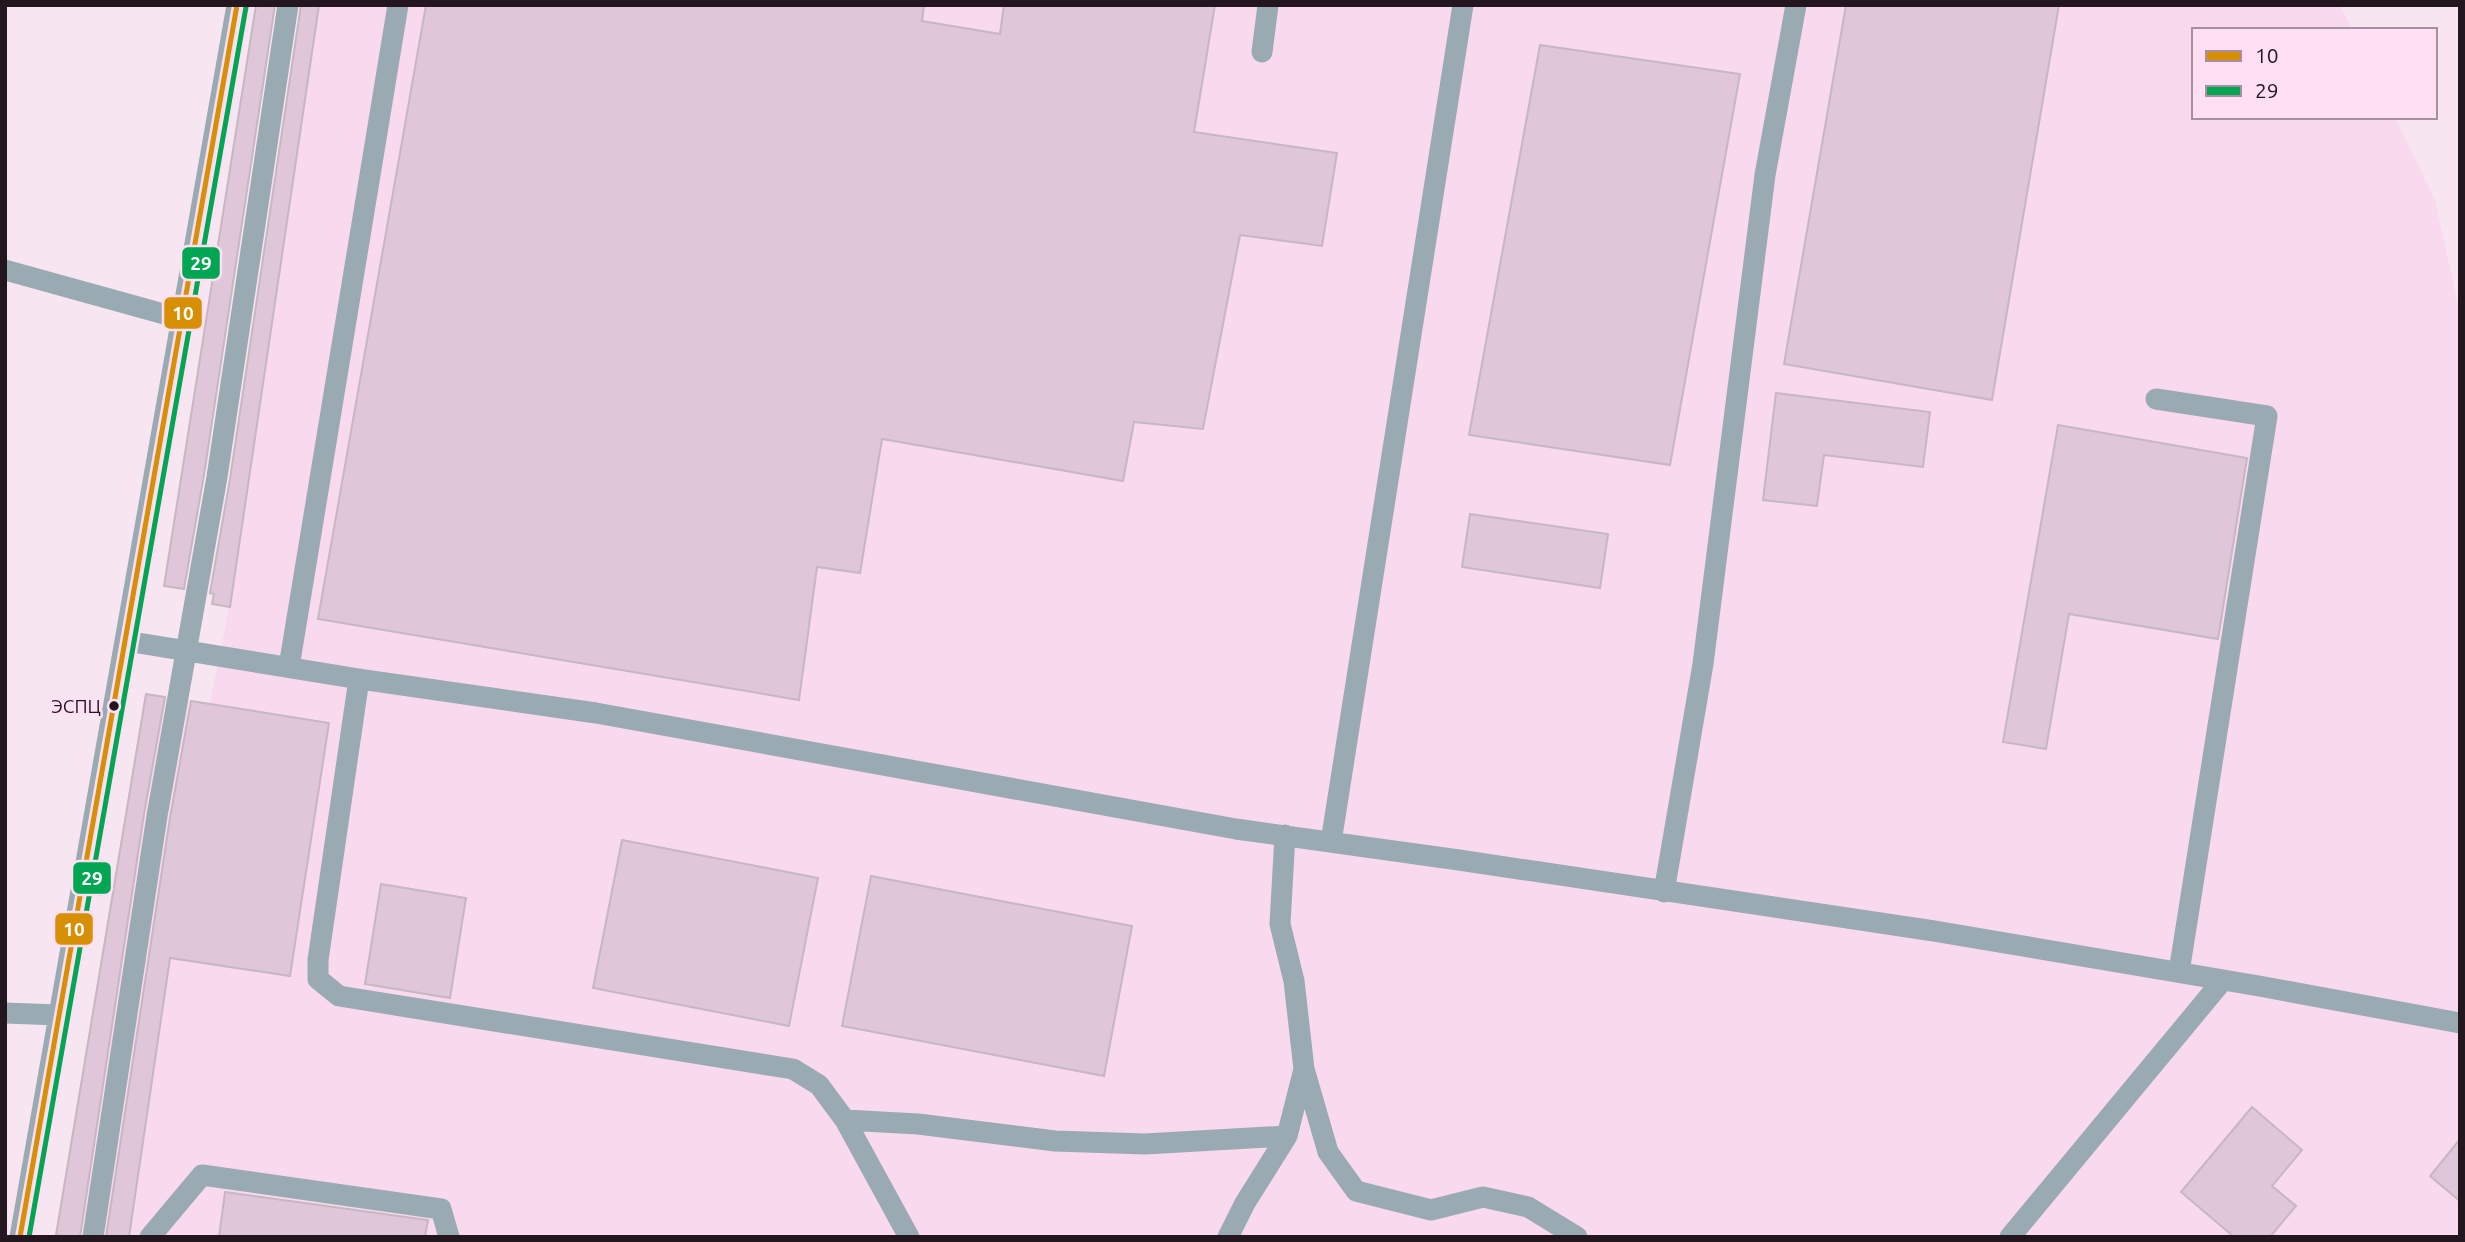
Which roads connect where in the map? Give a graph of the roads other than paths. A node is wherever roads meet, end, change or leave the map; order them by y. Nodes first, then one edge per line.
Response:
1 (237, 5) edge
2 (288, 5) edge
3 (398, 5) edge
4 (1268, 5) edge
5 (1463, 5) edge
6 (1796, 5) edge
7 (1262, 52) dead end
8 (5, 270) edge
9 (182, 319) junction
10 (2156, 398) dead end
11 (126, 641) junction
12 (187, 650) junction
13 (289, 667) junction
14 (359, 679) junction
15 (1285, 835) junction
16 (1331, 842) junction
17 (1664, 892) junction
18 (2179, 972) junction
19 (2223, 980) junction
20 (5, 1013) edge
21 (59, 1015) junction
22 (2460, 1023) edge
23 (1304, 1069) junction
24 (845, 1120) junction
25 (1287, 1136) junction
26 (20, 1237) edge
27 (93, 1237) edge
28 (150, 1237) edge
29 (449, 1237) edge
30 (909, 1237) edge
31 (1228, 1237) edge
32 (1577, 1237) edge
33 (2011, 1237) edge

1 - 9 street
2 - 12 street
3 - 13 street
4 - 7 street
5 - 16 street
6 - 17 street
8 - 9 street
9 - 11 street
10 - 18 street
11 - 12 street
11 - 21 street
12 - 13 street
12 - 27 street
13 - 14 street
14 - 15 street
14 - 24 street
15 - 16 street
15 - 23 street
16 - 17 street
17 - 18 street
18 - 19 street
19 - 22 street
19 - 33 street
20 - 21 street
21 - 26 street
23 - 25 street
23 - 32 street
24 - 25 street
24 - 30 street
25 - 31 street
28 - 29 street

